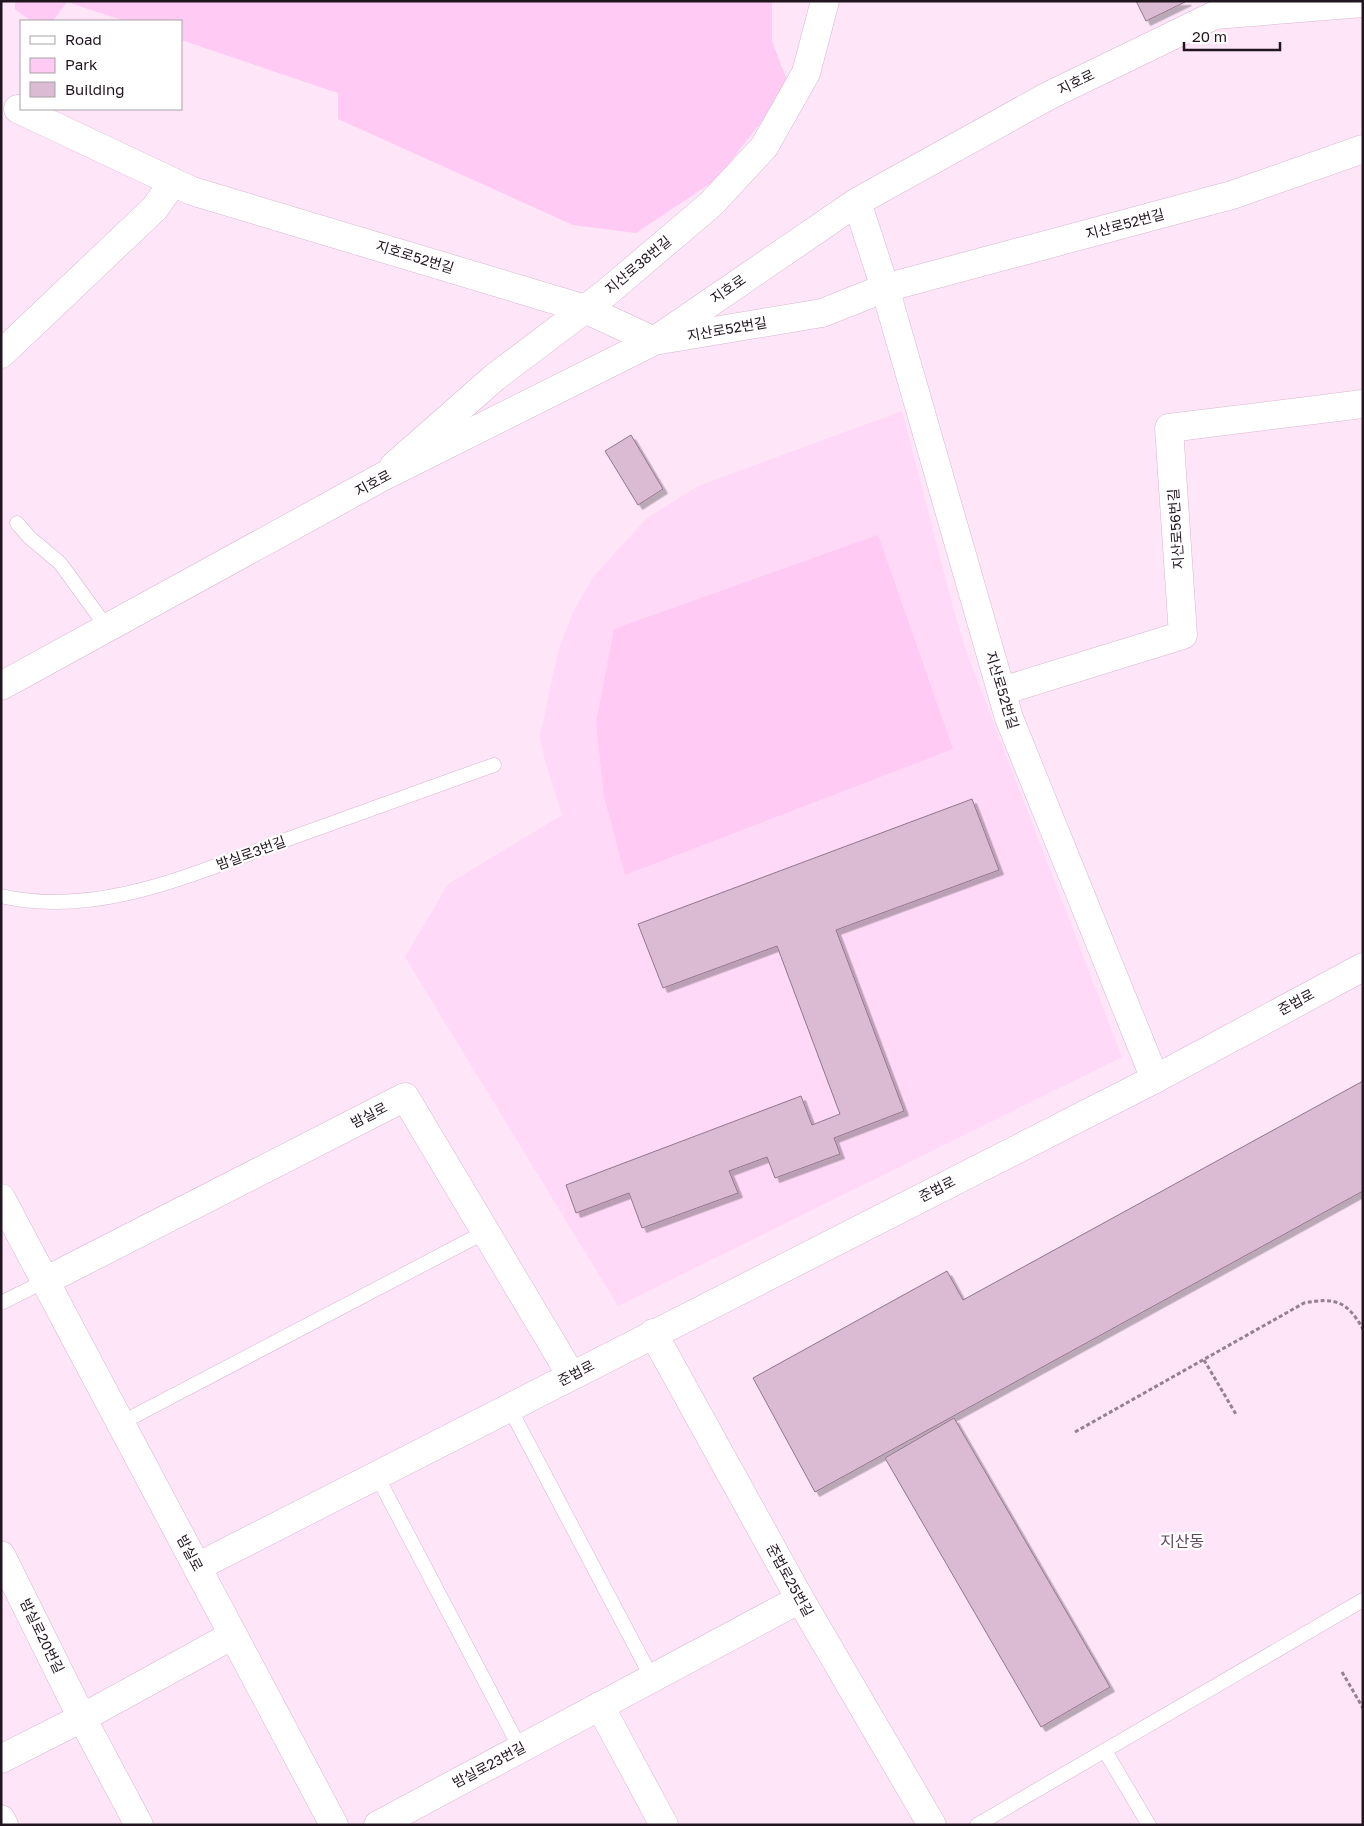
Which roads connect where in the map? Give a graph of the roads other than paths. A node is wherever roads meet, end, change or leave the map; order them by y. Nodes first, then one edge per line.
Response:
1 (825, 1) edge
2 (1363, 4) edge
3 (20, 110) edge
4 (1363, 149) edge
5 (173, 182) junction
6 (857, 202) junction
7 (885, 288) junction
8 (585, 309) junction
9 (654, 341) junction
10 (1, 354) edge
11 (1363, 404) edge
12 (382, 477) junction
13 (17, 523) dead end
14 (108, 629) junction
15 (1, 686) edge
16 (1002, 691) junction
17 (494, 765) dead end
18 (1, 896) edge
19 (1363, 966) edge
20 (1155, 1079) junction
21 (1, 1198) edge
22 (485, 1232) junction
23 (45, 1281) junction
24 (1, 1304) edge
25 (653, 1333) junction
26 (571, 1375) junction
27 (509, 1407) junction
28 (121, 1423) junction
29 (377, 1476) junction
30 (1, 1555) edge
31 (197, 1567) junction
32 (800, 1599) junction
33 (1363, 1600) edge
34 (233, 1635) junction
35 (652, 1678) junction
36 (600, 1706) junction
37 (82, 1718) junction
38 (520, 1748) junction
39 (1105, 1751) junction
40 (1, 1759) edge
41 (1, 1819) edge
42 (4, 1825) edge
43 (139, 1825) edge
44 (334, 1825) edge
45 (378, 1825) edge
46 (664, 1825) edge
47 (932, 1825) edge
48 (976, 1825) edge
49 (1150, 1825) edge

1 - 8 street, 지산로38번길
2 - 6 street, 지호로
3 - 5 street, 지호로52번길
4 - 7 street, 지산로52번길
5 - 8 street, 지호로52번길
5 - 10 street
6 - 7 street
6 - 9 street, 지호로
7 - 9 street, 지산로52번길
7 - 16 street, 지산로52번길
8 - 9 street, 지호로52번길
8 - 12 street, 지산로38번길
9 - 12 street, 지호로
11 - 16 street, 지산로56번길
12 - 14 street, 지호로
13 - 14 lane
14 - 15 street, 지호로
16 - 20 street, 지산로52번길
17 - 18 lane, 밤실로3번길
19 - 20 street, 준법로
20 - 25 street, 준법로
21 - 23 street, 밤실로
22 - 23 street, 밤실로
22 - 26 street, 밤실로
22 - 28 lane
23 - 24 lane
23 - 28 street, 밤실로
25 - 26 street, 준법로
25 - 32 street, 준법로25번길
26 - 27 street, 준법로
27 - 29 street, 준법로
27 - 35 lane
28 - 31 street, 밤실로
29 - 31 street, 준법로
29 - 38 lane
30 - 37 street, 밤실로20번길
31 - 34 street, 밤실로
32 - 35 street, 밤실로23번길
32 - 47 street, 준법로25번길
33 - 39 lane
34 - 37 street
34 - 44 street, 밤실로
35 - 36 street, 밤실로23번길
36 - 38 street, 밤실로23번길
36 - 46 street
37 - 40 street
37 - 43 street, 밤실로20번길
38 - 45 street, 밤실로23번길
39 - 48 lane
39 - 49 lane
41 - 42 street

